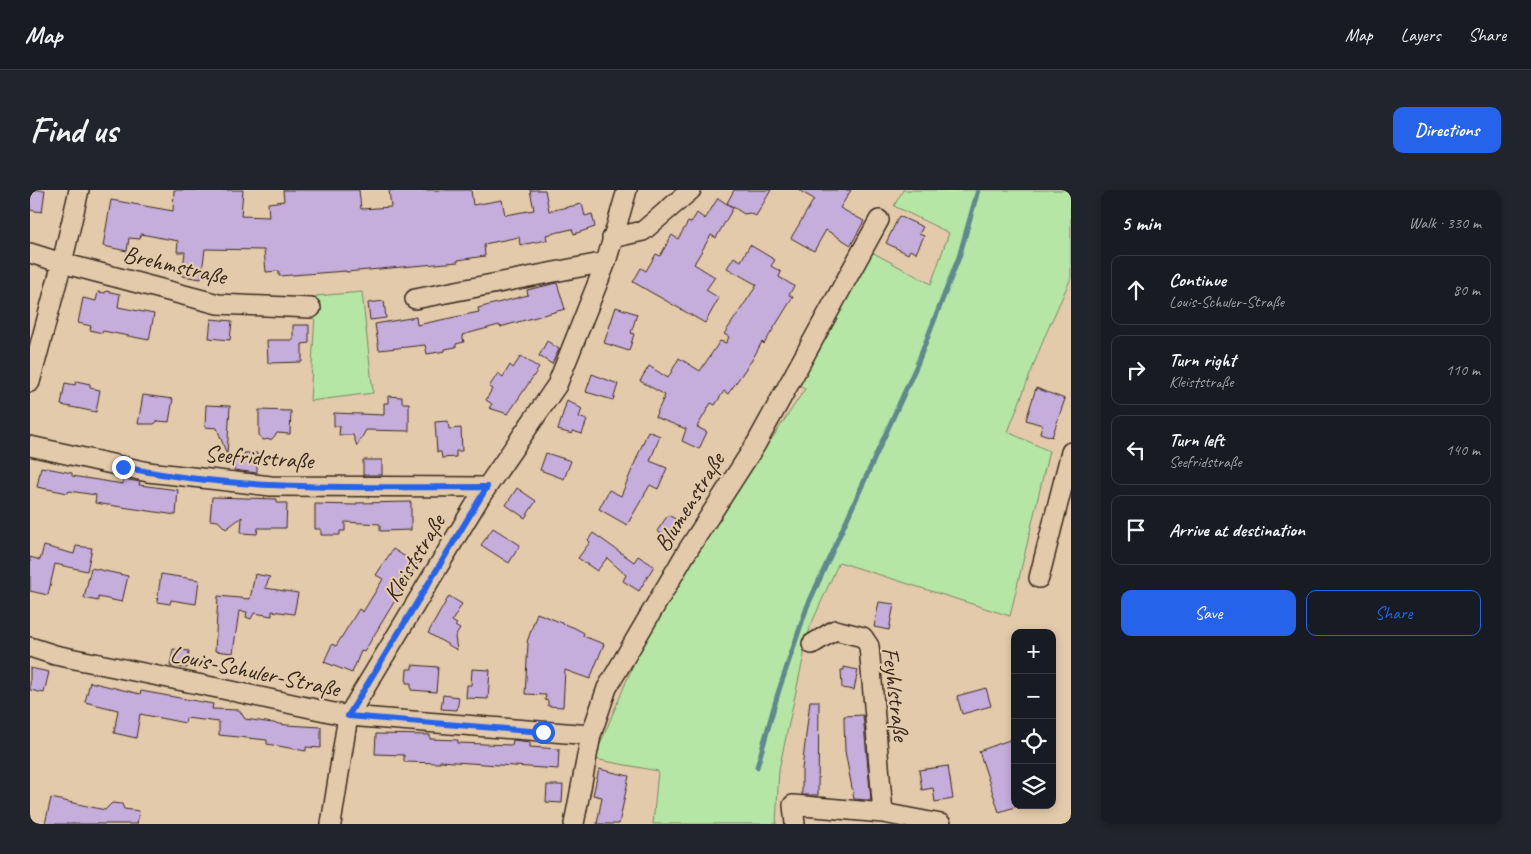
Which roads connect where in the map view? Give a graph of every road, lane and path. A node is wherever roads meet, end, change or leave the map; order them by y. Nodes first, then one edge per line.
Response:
1 (79, 190) edge
2 (627, 190) edge
3 (692, 190) edge
4 (879, 220) dead end
5 (612, 238) junction
6 (30, 253) edge
7 (606, 262) junction
8 (62, 263) junction
9 (415, 299) dead end
10 (311, 308) dead end
11 (30, 382) edge
12 (30, 446) edge
13 (1071, 452) edge
14 (487, 487) junction
15 (1040, 578) dead end
16 (812, 644) dead end
17 (30, 647) edge
18 (348, 716) junction
19 (591, 735) junction
20 (883, 813) junction
21 (795, 823) edge
22 (330, 824) edge
23 (574, 824) edge
24 (941, 824) edge

1 - 8 street
2 - 5 street, Kleiststraße
3 - 5 street
4 - 19 street, Blumenstraße
5 - 7 street, Kleiststraße
6 - 8 street, Brehmstraße
7 - 9 street
7 - 14 street, Kleiststraße
8 - 10 street, Brehmstraße
8 - 11 street
12 - 14 street, Seefridstraße
13 - 15 street
14 - 18 street, Kleiststraße
16 - 20 street, Feyhlstraße
17 - 18 street, Louis-Schuler-Straße
18 - 19 street, Louis-Schuler-Straße
18 - 22 street, Kleiststraße
19 - 23 street, Blumenstraße
20 - 21 street
20 - 24 street

